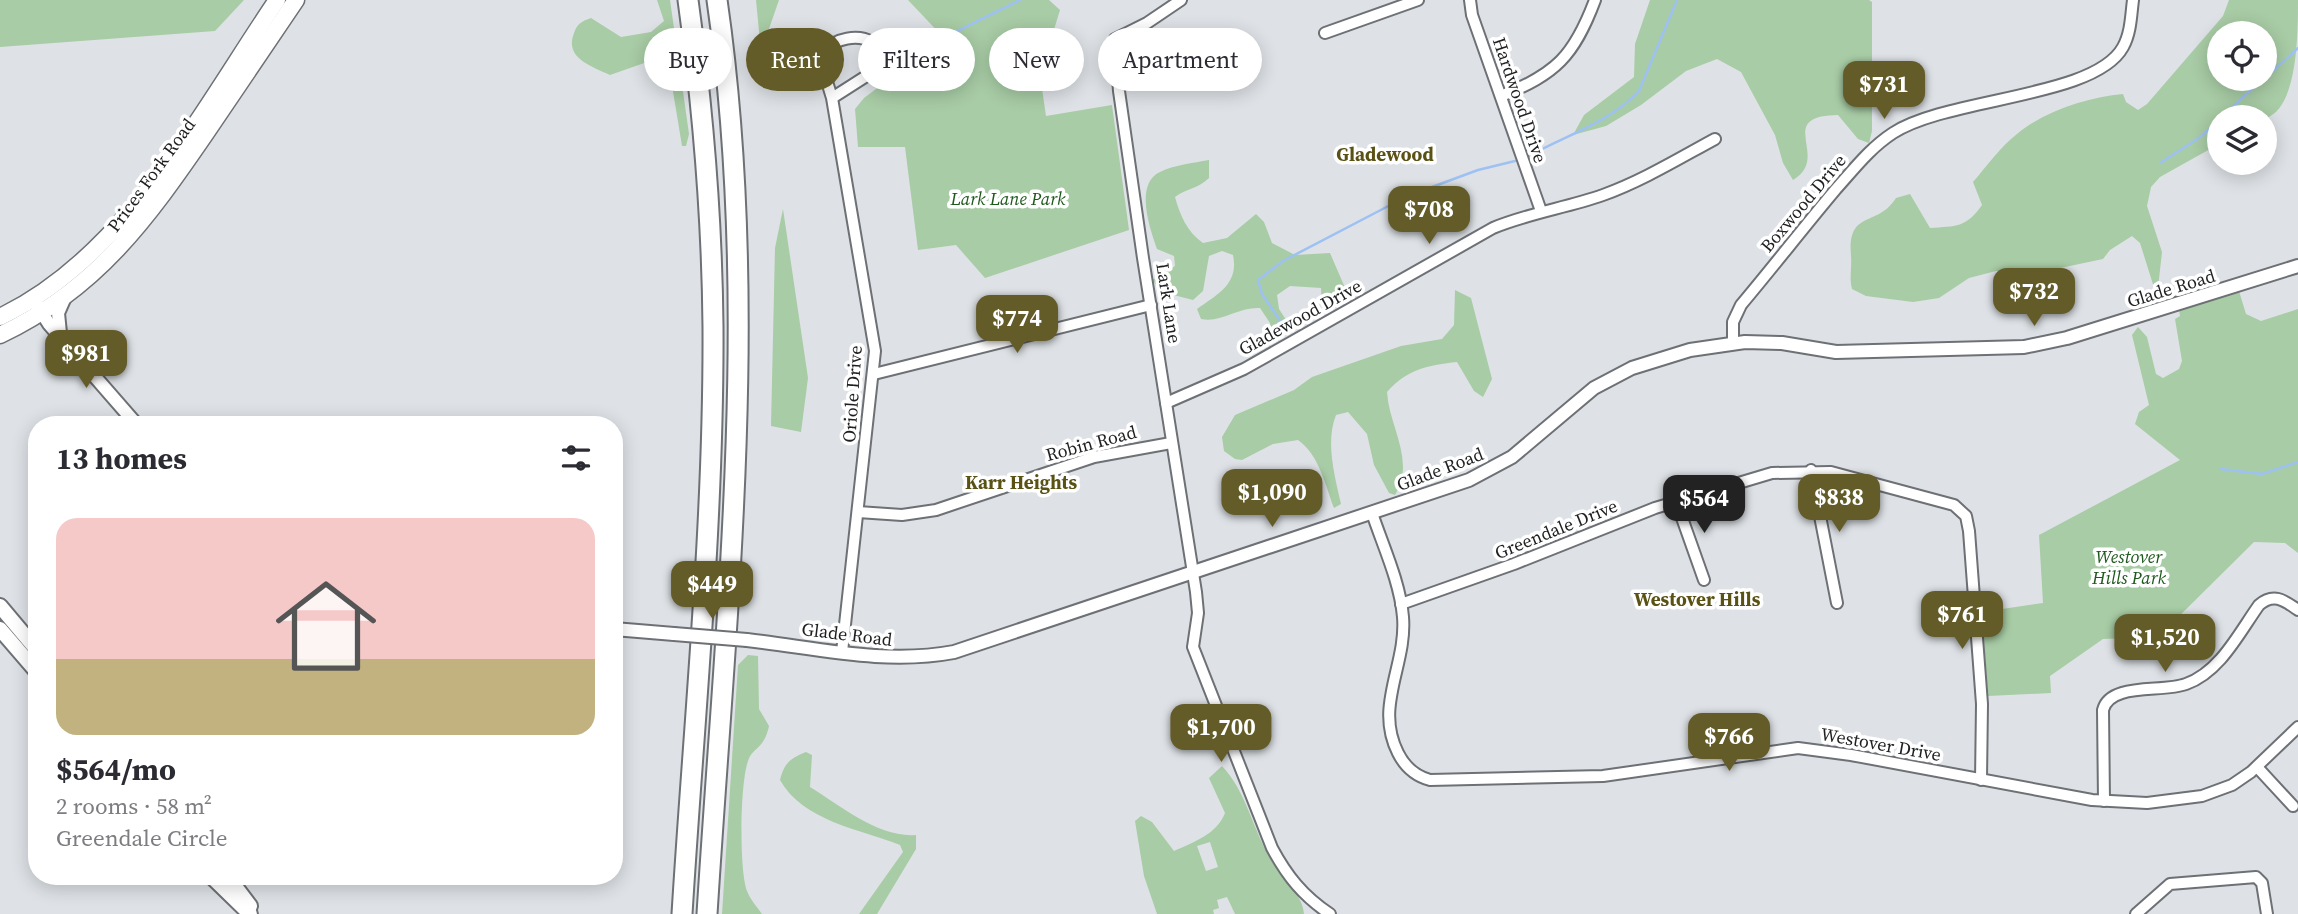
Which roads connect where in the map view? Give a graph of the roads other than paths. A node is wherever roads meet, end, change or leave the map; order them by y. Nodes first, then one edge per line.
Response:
1 (277, 0) edge
2 (296, 0) edge
3 (688, 0) edge
4 (717, 0) edge
5 (1181, 0) edge
6 (1418, 0) edge
7 (1470, 0) edge
8 (1595, 0) edge
9 (2133, 0) edge
10 (1325, 33) dead end
11 (1500, 96) junction
12 (832, 98) junction
13 (1715, 139) dead end
14 (1541, 211) junction
15 (2298, 267) edge
16 (65, 297) junction
17 (1151, 305) junction
18 (37, 306) junction
19 (0, 317) edge
20 (60, 333) junction
21 (0, 335) edge
22 (1733, 343) junction
23 (874, 374) junction
24 (1166, 403) junction
25 (129, 416) edge
26 (1171, 443) junction
27 (1811, 470) junction
28 (1676, 501) junction
29 (858, 512) junction
30 (1372, 513) junction
31 (1191, 574) junction
32 (1704, 580) dead end
33 (1837, 603) dead end
34 (1401, 604) junction
35 (0, 606) edge
36 (2298, 610) edge
37 (0, 629) edge
38 (623, 630) edge
39 (28, 639) edge
40 (842, 652) junction
41 (28, 662) edge
42 (2298, 727) edge
43 (2257, 767) junction
44 (1981, 780) junction
45 (2104, 801) junction
46 (2292, 806) dead end
47 (221, 885) edge
48 (233, 885) edge
49 (253, 914) edge
50 (682, 914) edge
51 (707, 914) edge
52 (1330, 914) edge
53 (2136, 914) edge
54 (2267, 914) edge

1 - 18 main road, Prices Fork Road
2 - 16 main road, Prices Fork Road
3 - 50 highway
4 - 51 highway
5 - 17 street, Lark Lane
6 - 10 street
7 - 11 street, Hardwood Drive
8 - 11 street
9 - 22 street, Boxwood Drive
11 - 14 street, Hardwood Drive
12 - 12 street, Oriole Drive
12 - 23 street, Oriole Drive
13 - 14 street, Gladewood Drive
14 - 24 street, Gladewood Drive
15 - 22 street, Glade Road
16 - 18 main road, Prices Fork Road
16 - 20 street
17 - 23 street
17 - 24 street, Lark Lane
18 - 19 main road, Prices Fork Road
18 - 20 street
18 - 21 main road, Prices Fork Road
20 - 25 street
22 - 30 street, Glade Road
23 - 29 street, Oriole Drive
24 - 26 street, Lark Lane
26 - 29 street, Robin Road
26 - 31 street, Lark Lane
27 - 28 street, Greendale Drive
27 - 33 street
27 - 44 street, Greendale Drive
28 - 32 street
28 - 34 street, Greendale Drive
29 - 40 street, Oriole Drive
30 - 31 street, Glade Road
30 - 34 street, Westover Drive
31 - 40 street, Glade Road
31 - 52 street, Lark Lane
34 - 44 street, Westover Drive
35 - 39 main road
36 - 45 street
37 - 41 main road
38 - 40 street, Glade Road, bridge
42 - 43 street, Westover Drive
43 - 45 street, Westover Drive
43 - 46 street
44 - 45 street, Westover Drive
47 - 49 main road
48 - 49 main road
53 - 54 street

